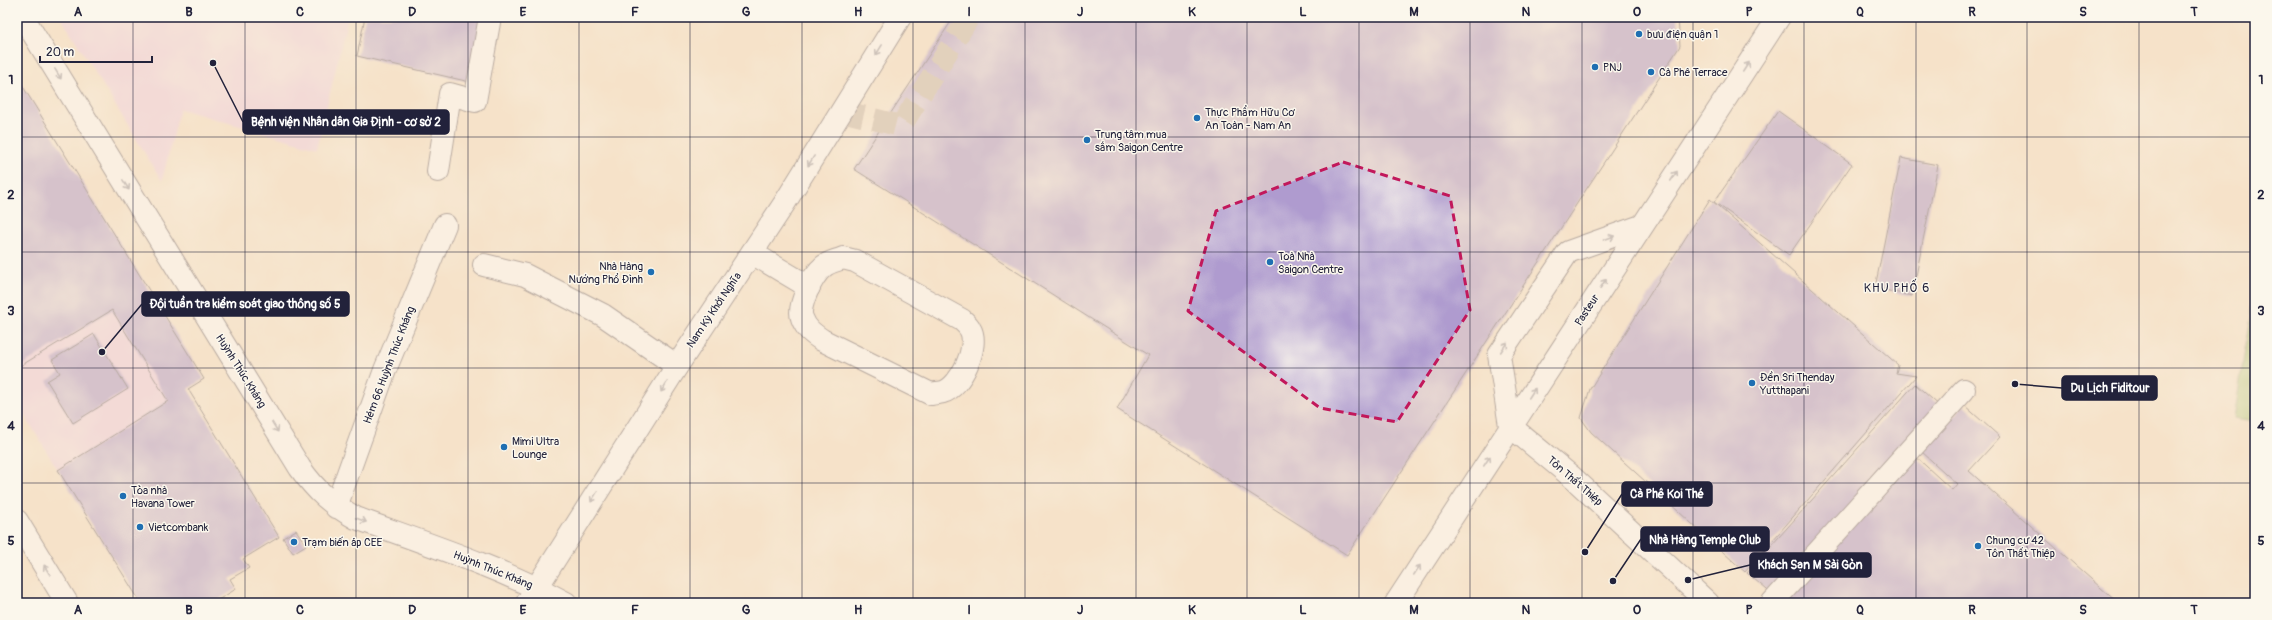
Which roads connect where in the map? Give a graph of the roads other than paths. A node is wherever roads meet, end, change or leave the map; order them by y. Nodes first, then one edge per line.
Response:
1 (23, 17) edge
2 (490, 17) edge
3 (900, 17) edge
4 (1779, 17) edge
5 (438, 171) dead end
6 (445, 225) dead end
7 (1641, 226) junction
8 (752, 253) junction
9 (484, 265) dead end
10 (809, 287) junction
11 (677, 366) junction
12 (1964, 390) dead end
13 (1510, 426) junction
14 (336, 507) junction
15 (17, 521) edge
16 (532, 595) edge
17 (67, 603) edge
18 (566, 603) edge
19 (1396, 603) edge
20 (1708, 603) edge
21 (1772, 603) edge

1 -> 14 main road, Huỳnh Thúc Kháng
2 - 5 main road
3 -> 8 main road, Nam Kỳ Khởi Nghĩa
7 -> 4 main road, Pasteur
6 - 14 main road, Hẻm 66 Huỳnh Thúc Kháng
13 -> 7 main road, Pasteur
13 -> 7 main road
8 - 10 main road
8 - 11 main road, Nam Kỳ Khởi Nghĩa
9 - 11 main road
10 - 10 main road
11 -> 16 main road, Nam Kỳ Khởi Nghĩa
12 - 21 main road
19 -> 13 main road, Pasteur
13 - 20 main road, Tôn Thất Thiệp
14 -> 16 main road, Huỳnh Thúc Kháng
17 -> 15 main road
16 - 18 main road, Huỳnh Thúc Kháng

